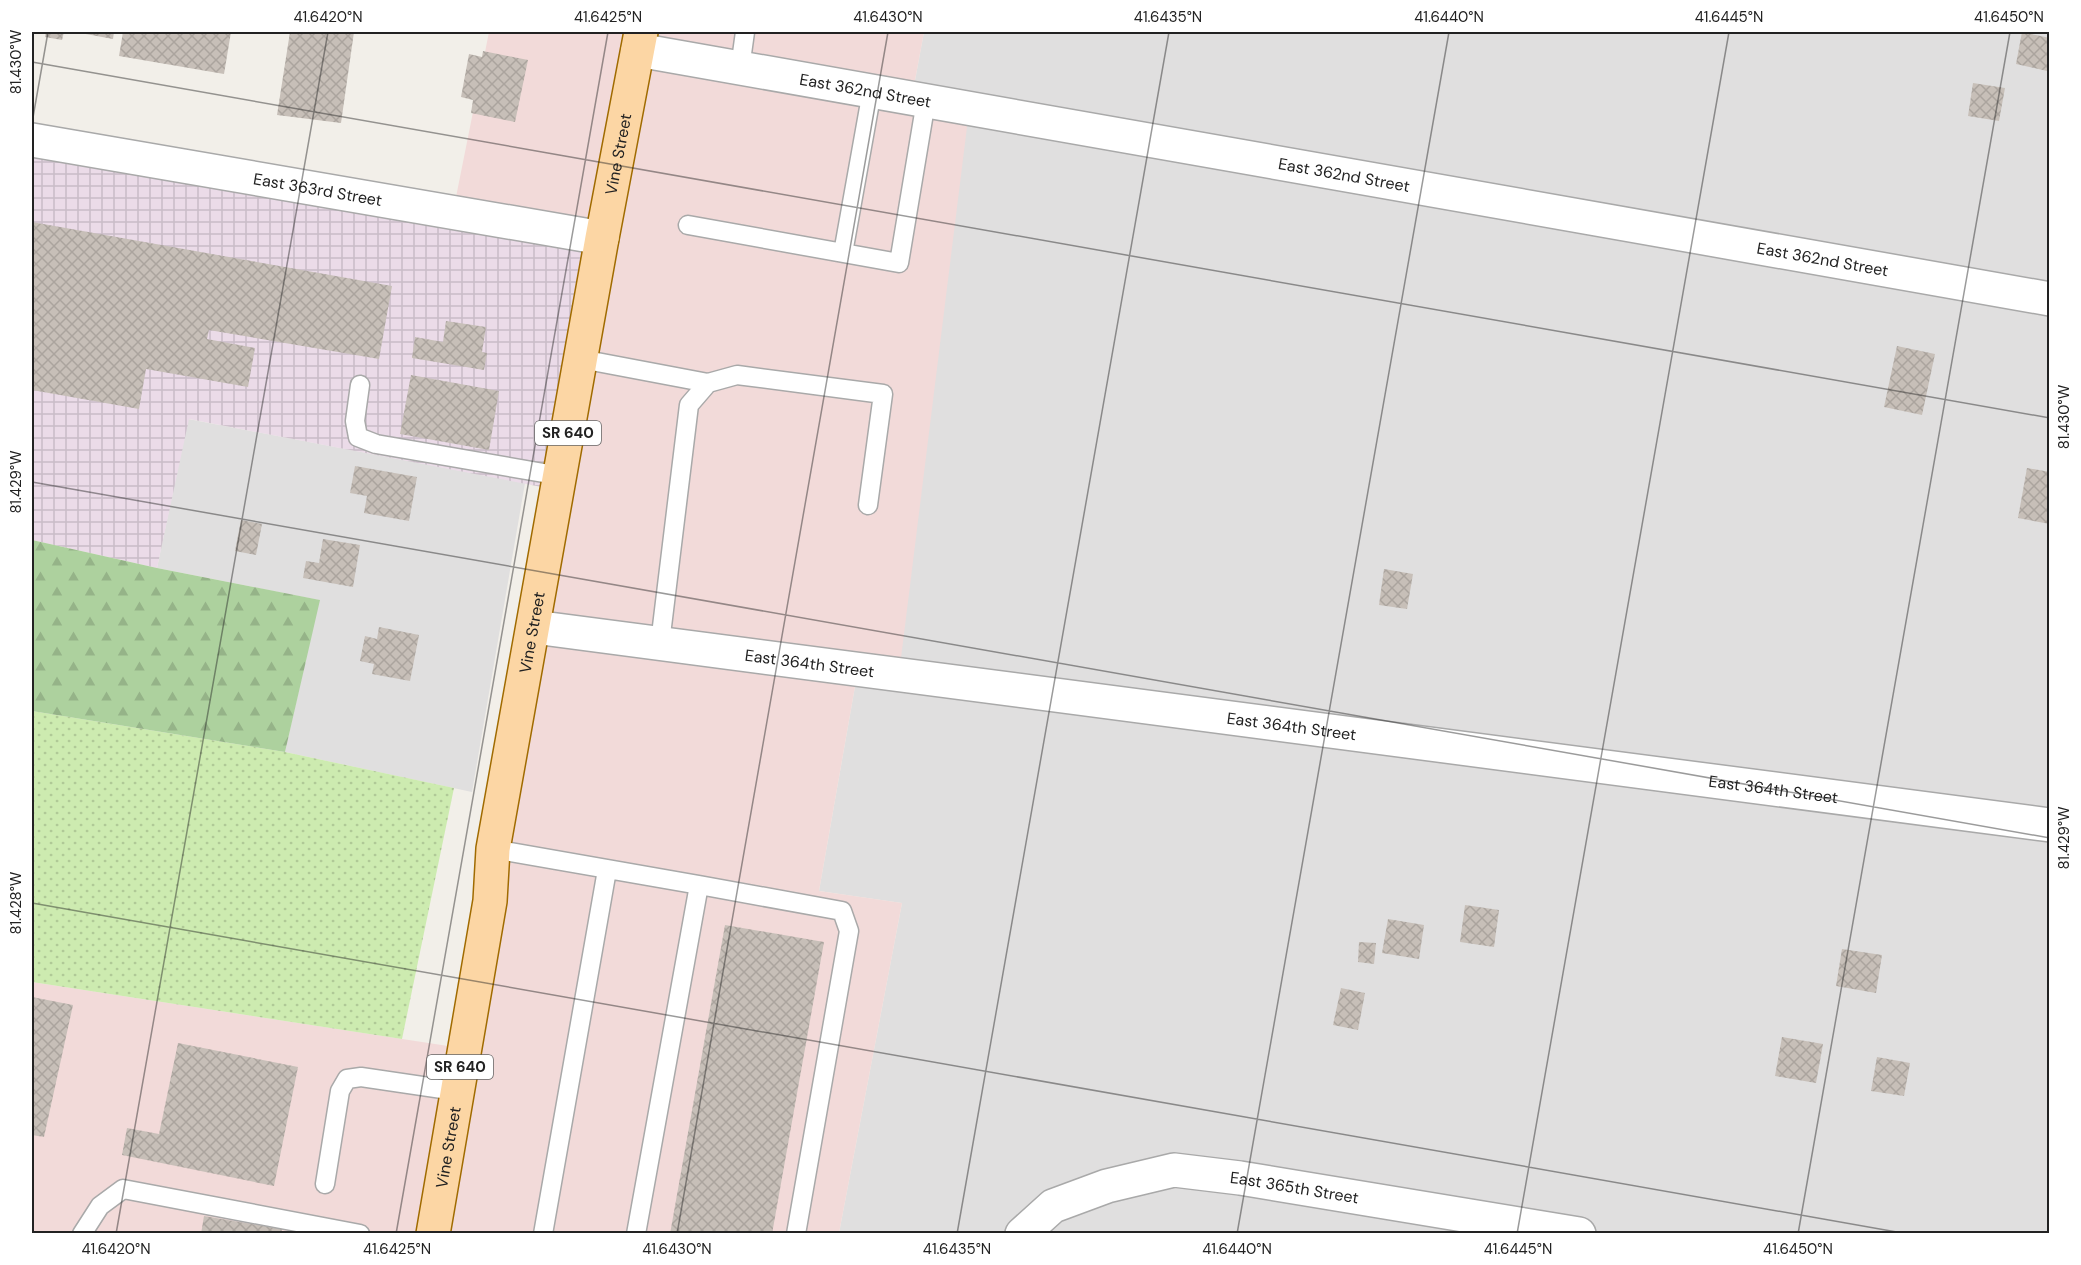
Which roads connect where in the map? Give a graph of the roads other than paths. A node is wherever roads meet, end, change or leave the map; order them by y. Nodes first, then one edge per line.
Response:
1 (745, 32) edge
2 (640, 41) edge
3 (740, 68) junction
4 (872, 91) junction
5 (926, 101) junction
6 (32, 140) edge
7 (688, 225) dead end
8 (602, 238) junction
9 (843, 254) junction
10 (2049, 299) edge
11 (581, 359) junction
12 (708, 383) junction
13 (360, 385) dead end
14 (561, 476) junction
15 (868, 505) dead end
16 (534, 627) junction
17 (660, 643) junction
18 (2049, 825) edge
19 (493, 849) junction
20 (607, 870) junction
21 (699, 885) junction
22 (456, 1091) junction
23 (325, 1184) dead end
24 (339, 1232) edge
25 (82, 1233) edge
26 (360, 1233) edge
27 (433, 1233) edge
28 (543, 1233) edge
29 (636, 1233) edge
30 (796, 1233) edge
31 (1022, 1233) edge
32 (1579, 1233) edge

1 - 3 lane
2 - 3 street, East 362nd Street
2 - 8 main road, Vine Street / SR 640
3 - 4 street, East 362nd Street
4 - 5 street, East 362nd Street
4 - 9 lane
5 - 9 lane
5 - 10 street, East 362nd Street
6 - 8 street, East 363rd Street
7 - 9 lane
8 - 11 main road, Vine Street / SR 640
11 - 12 lane
11 - 14 main road, Vine Street / SR 640
12 - 15 lane
12 - 17 lane
13 - 14 lane
14 - 16 main road, Vine Street / SR 640
16 - 17 street, East 364th Street
16 - 19 main road, Vine Street / SR 640
17 - 18 street, East 364th Street
19 - 20 lane
19 - 22 main road, Vine Street / SR 640
20 - 21 lane
20 - 28 lane
21 - 29 lane
21 - 30 lane
22 - 23 lane
22 - 27 main road, Vine Street / SR 640
24 - 25 lane
24 - 26 lane
31 - 32 street, East 365th Street

